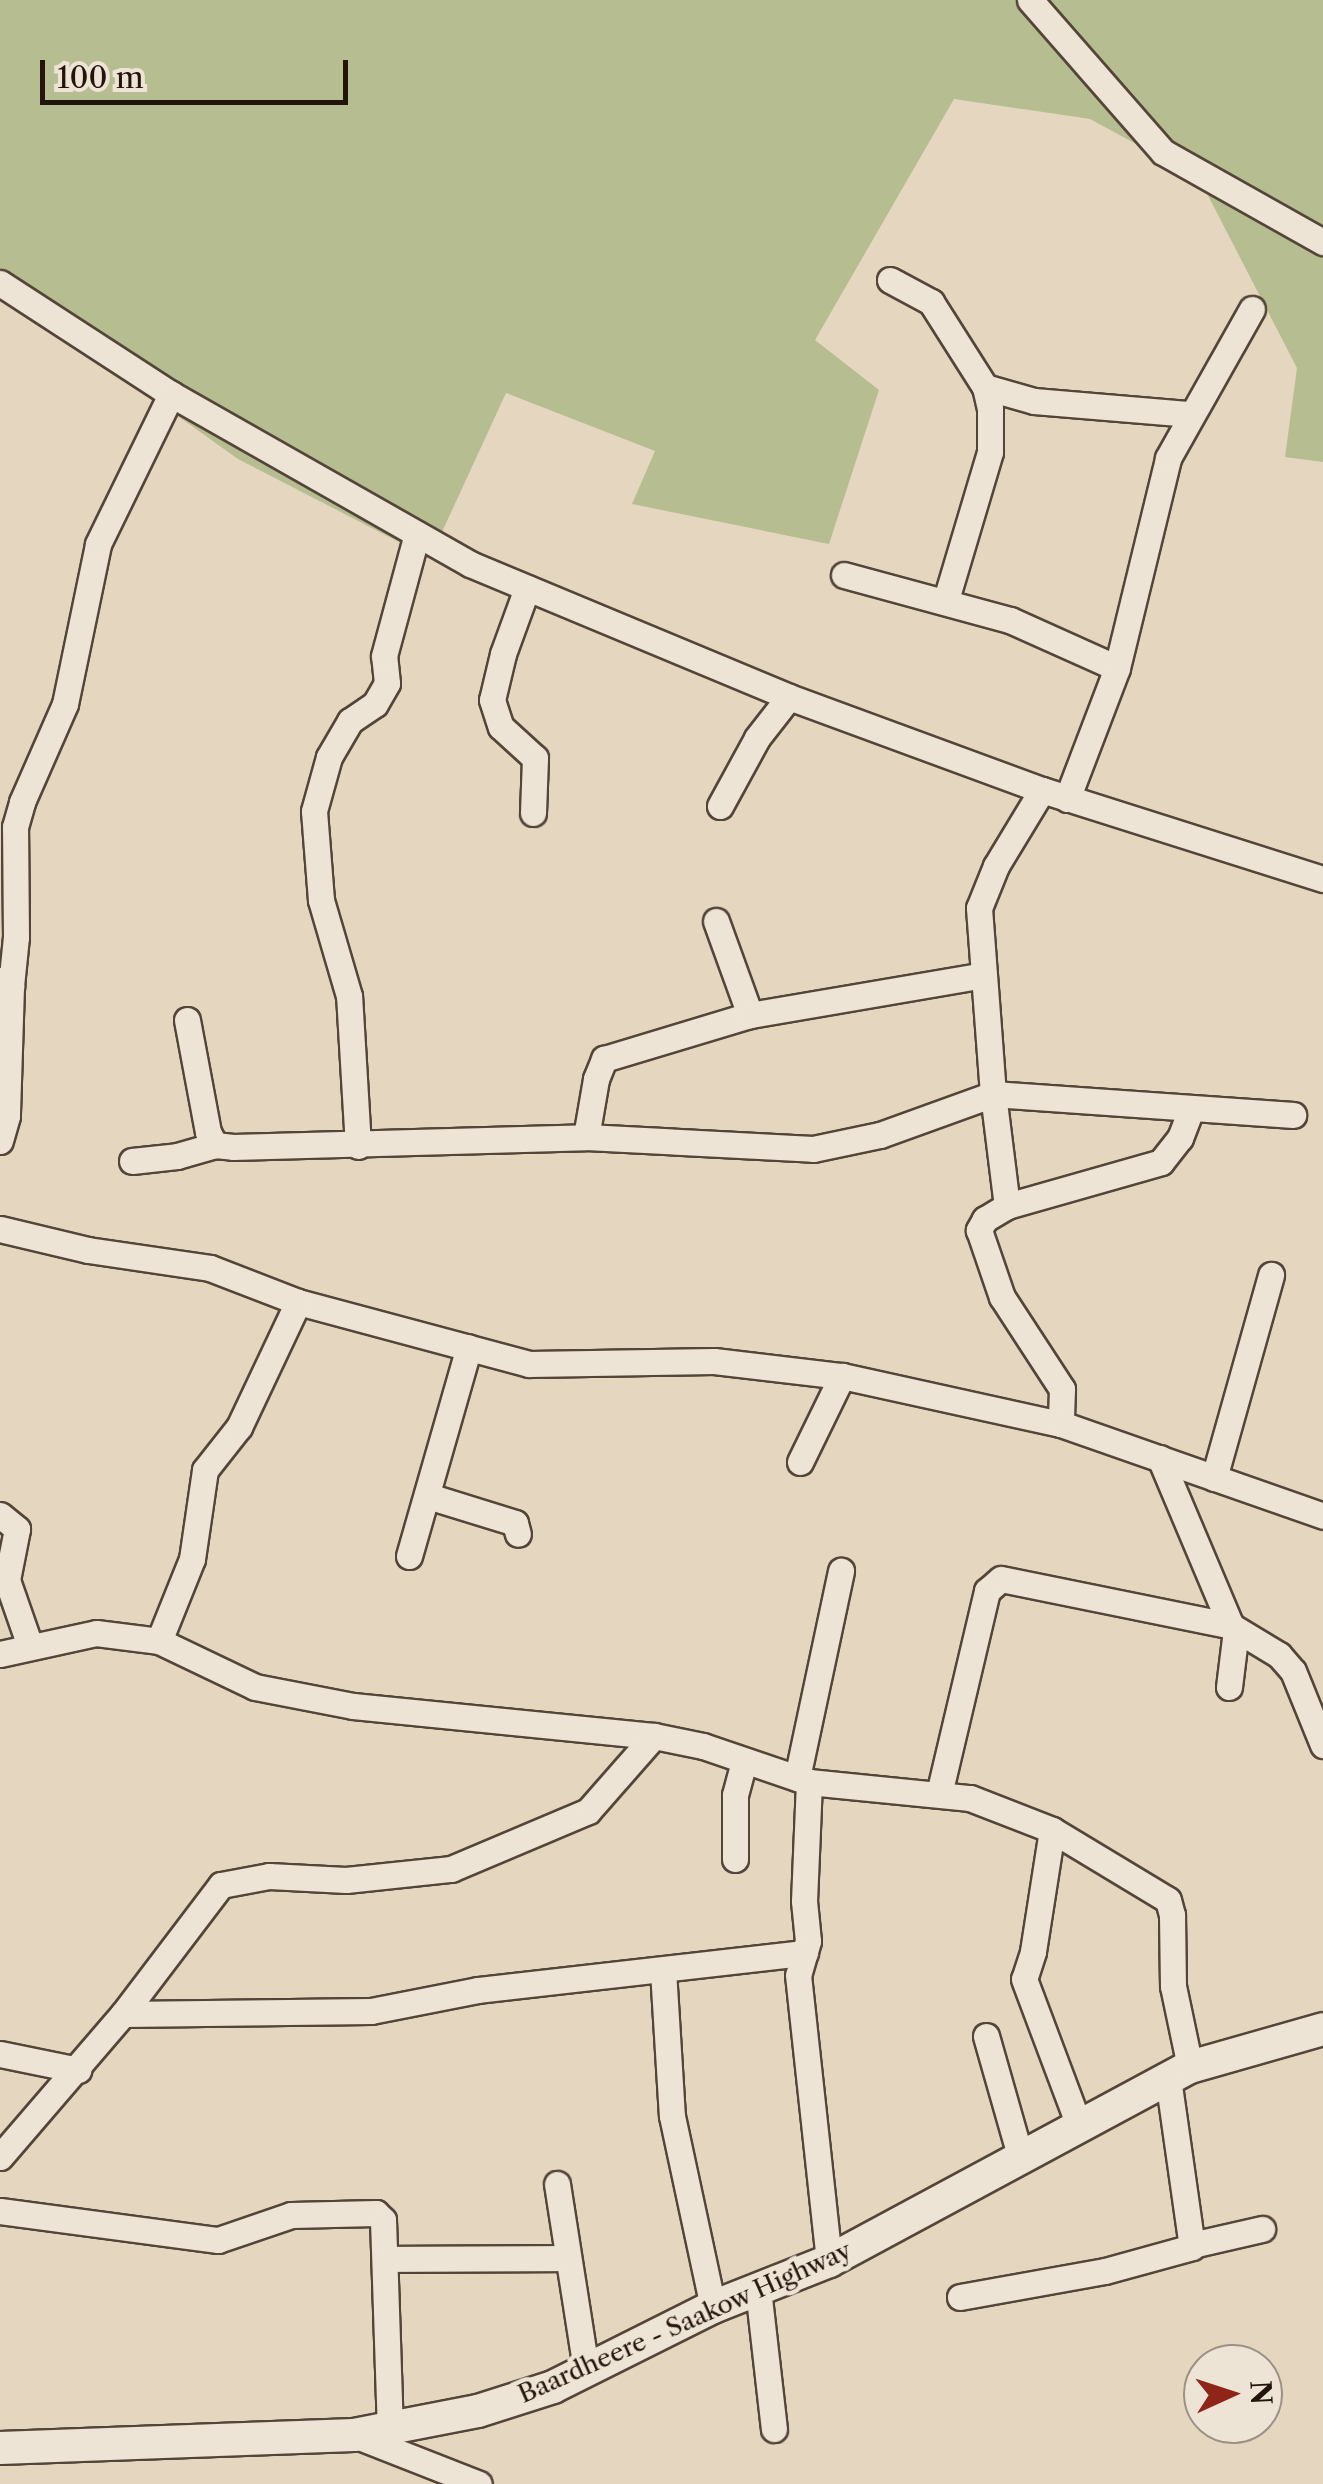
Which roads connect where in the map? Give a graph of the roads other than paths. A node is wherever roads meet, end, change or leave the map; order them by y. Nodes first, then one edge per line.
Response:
1 (1030, 0) edge
2 (1323, 242) edge
3 (890, 280) dead end
4 (0, 283) edge
5 (1252, 309) dead end
6 (985, 386) junction
7 (170, 394) junction
8 (1190, 414) junction
9 (417, 534) junction
10 (844, 575) dead end
11 (527, 588) junction
12 (946, 600) junction
13 (1116, 668) junction
14 (789, 697) junction
15 (1042, 790) junction
16 (1067, 799) junction
17 (720, 806) dead end
18 (533, 813) dead end
19 (1323, 878) edge
20 (716, 921) dead end
21 (984, 975) junction
22 (5, 983) edge
23 (750, 1016) junction
24 (187, 1020) dead end
25 (993, 1094) junction
26 (1191, 1109) junction
27 (1293, 1115) dead end
28 (586, 1137) junction
29 (0, 1141) edge
30 (215, 1144) junction
31 (358, 1146) junction
32 (132, 1160) dead end
33 (1007, 1206) junction
34 (0, 1228) edge
35 (1272, 1276) dead end
36 (298, 1302) junction
37 (468, 1347) junction
38 (842, 1376) junction
39 (1061, 1424) junction
40 (1160, 1458) junction
41 (800, 1462) dead end
42 (1214, 1478) junction
43 (428, 1496) junction
44 (0, 1516) edge
45 (1323, 1516) edge
46 (518, 1534) dead end
47 (409, 1556) dead end
48 (841, 1571) dead end
49 (1234, 1628) junction
50 (159, 1642) junction
51 (30, 1646) junction
52 (0, 1654) edge
53 (1230, 1688) dead end
54 (654, 1736) junction
55 (1323, 1745) edge
56 (744, 1761) junction
57 (803, 1780) junction
58 (939, 1794) junction
59 (1052, 1830) junction
60 (736, 1858) dead end
61 (805, 1953) junction
62 (663, 1970) junction
63 (123, 2014) junction
64 (1323, 2029) edge
65 (986, 2036) dead end
66 (0, 2054) edge
67 (78, 2070) junction
68 (1179, 2072) junction
69 (1078, 2126) junction
70 (0, 2157) edge
71 (1021, 2159) junction
72 (558, 2184) dead end
73 (0, 2211) edge
74 (1262, 2229) dead end
75 (1192, 2245) junction
76 (567, 2258) junction
77 (385, 2259) junction
78 (829, 2262) junction
79 (758, 2289) junction
80 (960, 2296) dead end
81 (713, 2307) junction
82 (586, 2370) junction
83 (390, 2429) junction
84 (774, 2429) dead end
85 (354, 2436) junction
86 (0, 2448) edge
87 (479, 2484) edge

1 - 2 street
3 - 6 street
4 - 7 street
5 - 8 street
6 - 8 street
6 - 12 street
7 - 9 street
7 - 22 street
8 - 13 street
9 - 11 street
9 - 31 street
10 - 12 street
11 - 14 street
11 - 18 street
12 - 13 street
13 - 16 street
14 - 15 street
14 - 17 street
15 - 16 street
15 - 21 street
16 - 19 street
20 - 23 street
21 - 23 street
21 - 25 street
22 - 29 street
23 - 28 street
24 - 30 street
25 - 26 street
25 - 28 street
25 - 33 street
26 - 27 street
26 - 33 street
28 - 31 street
30 - 31 street
30 - 32 street
33 - 39 street
34 - 36 street
35 - 42 street
36 - 37 street
36 - 50 street
37 - 38 street
37 - 43 street
38 - 39 street
38 - 41 street
39 - 40 street
40 - 42 street
40 - 49 street
42 - 45 street
43 - 46 street
43 - 47 street
44 - 51 street
48 - 57 street
49 - 53 street
49 - 55 street
49 - 58 street
50 - 51 street
50 - 54 street
51 - 52 street
54 - 56 street
54 - 63 street
56 - 57 street
56 - 60 street
57 - 58 street
57 - 61 street
58 - 59 street
59 - 68 street
59 - 69 street
61 - 62 street
61 - 78 street
62 - 63 street
62 - 81 street
63 - 67 street
64 - 68 main road, Baardheere - Saakow Highway
65 - 71 street
66 - 67 street
67 - 70 street
68 - 69 main road, Baardheere - Saakow Highway
68 - 75 street
69 - 71 main road, Baardheere - Saakow Highway
71 - 78 main road, Baardheere - Saakow Highway
72 - 76 street
73 - 77 street
74 - 75 street
75 - 80 street
76 - 77 street
76 - 82 street
77 - 83 street
78 - 79 main road, Baardheere - Saakow Highway
79 - 81 main road, Baardheere - Saakow Highway
79 - 84 street
81 - 82 main road, Baardheere - Saakow Highway
82 - 83 main road, Baardheere - Saakow Highway
83 - 85 main road, Baardheere - Saakow Highway
85 - 86 main road, Baardheere - Saakow Highway
85 - 87 street

